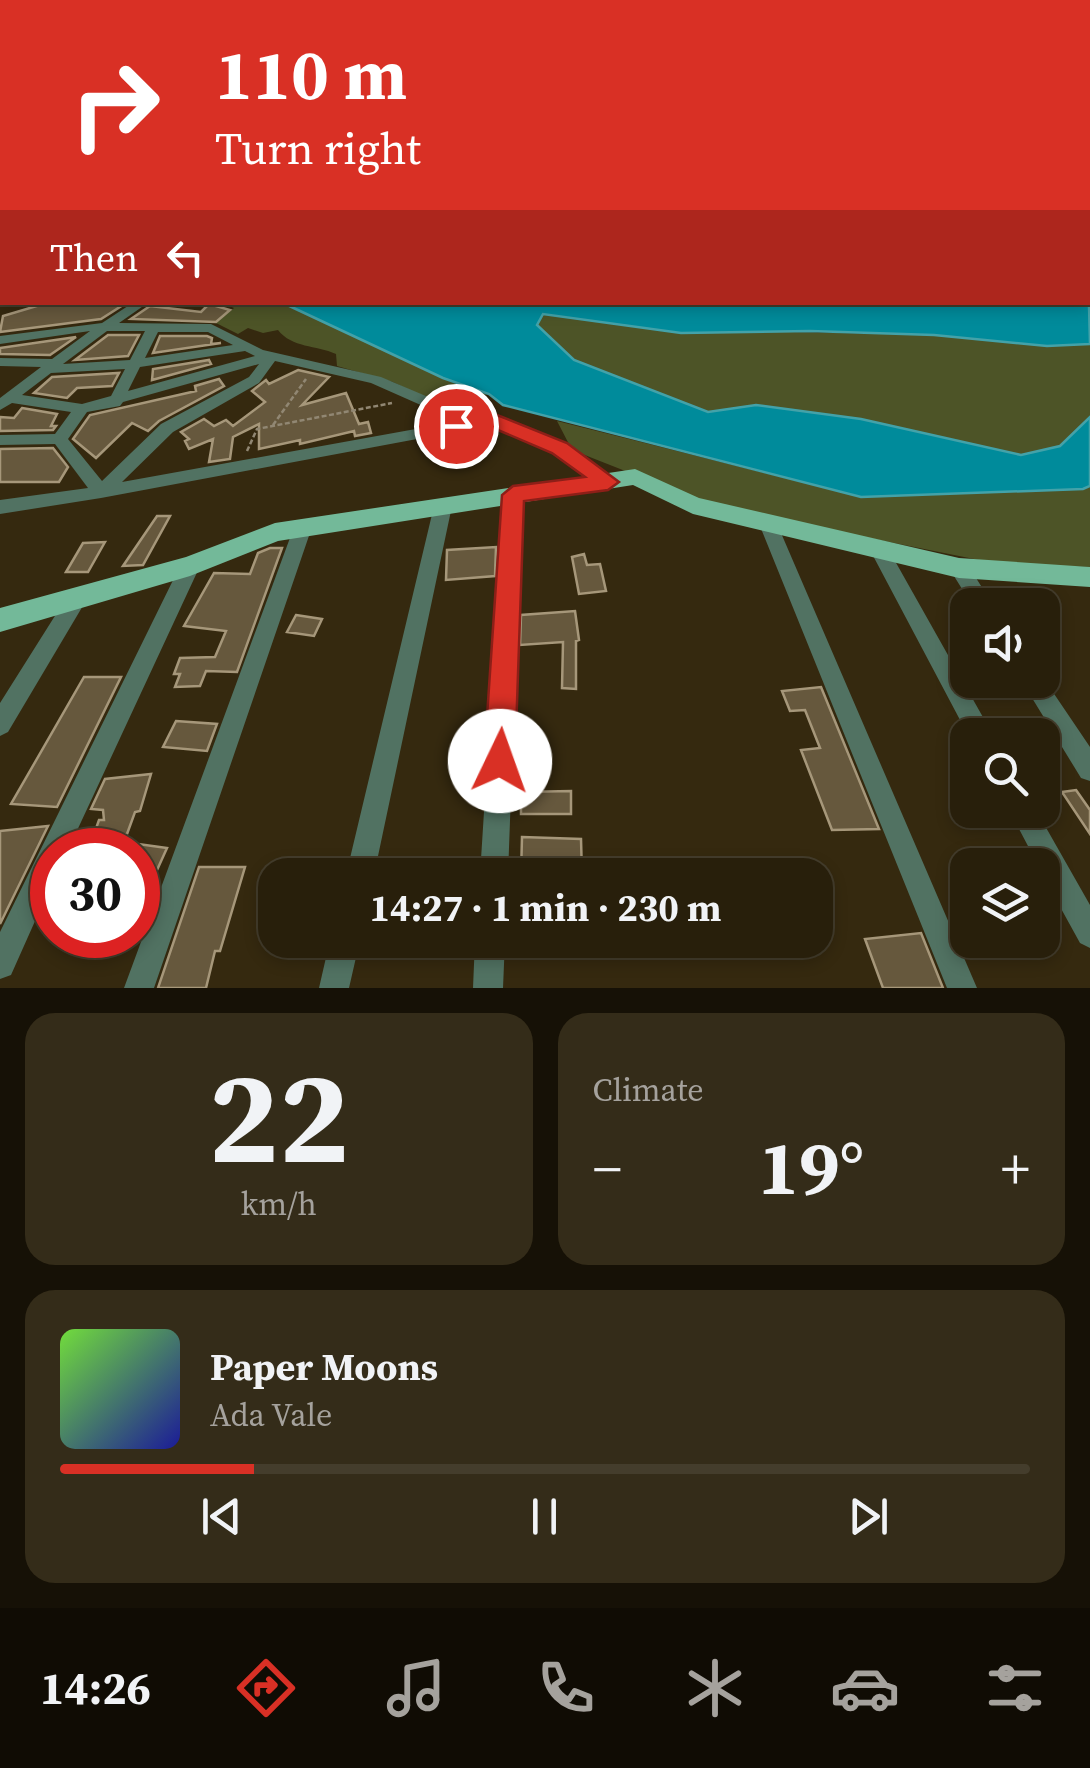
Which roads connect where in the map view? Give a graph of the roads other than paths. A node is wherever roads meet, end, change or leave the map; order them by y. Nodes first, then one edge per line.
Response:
1 (139, 305) edge
2 (104, 327) junction
3 (153, 328) junction
4 (0, 340) edge
5 (247, 347) junction
6 (272, 356) junction
7 (0, 362) edge
8 (135, 364) junction
9 (54, 366) junction
10 (5, 401) edge
11 (116, 403) junction
12 (82, 409) junction
13 (492, 420) junction
14 (0, 440) edge
15 (59, 440) junction
16 (608, 482) junction
17 (101, 492) junction
18 (513, 495) junction
19 (443, 506) junction
20 (0, 507) edge
21 (769, 526) junction
22 (303, 528) junction
23 (879, 550) junction
24 (190, 566) junction
25 (959, 568) junction
26 (1090, 577) edge
27 (973, 588) edge
28 (77, 598) junction
29 (0, 620) edge
30 (1044, 698) edge
31 (972, 718) edge
32 (0, 724) edge
33 (1090, 769) edge
34 (64, 828) edge
35 (1032, 828) edge
36 (364, 858) edge
37 (495, 858) edge
38 (30, 901) edge
39 (1090, 933) edge
40 (341, 958) edge
41 (489, 958) edge
42 (0, 964) edge
43 (139, 988) edge
44 (334, 988) edge
45 (488, 988) edge
46 (962, 988) edge

1 - 2 street
2 - 3 street
2 - 4 street
2 - 9 street
3 - 5 street
3 - 8 street
5 - 6 street
5 - 8 street
6 - 11 street
6 - 13 street
6 - 17 street
7 - 9 street
8 - 9 street
8 - 11 street
9 - 10 street
10 - 12 street
11 - 12 street
12 - 15 street
13 - 16 street
13 - 17 street
14 - 15 street
15 - 17 street
16 - 18 main road
16 - 21 main road
17 - 20 street
18 - 19 main road
18 - 37 street
19 - 22 main road
19 - 36 street
21 - 23 main road
21 - 46 street
22 - 24 main road
22 - 43 street
23 - 25 main road
23 - 31 street
24 - 28 main road
24 - 34 street
25 - 26 main road
25 - 27 street
28 - 29 main road
28 - 32 street
30 - 33 street
35 - 39 street
38 - 42 street
40 - 44 street
41 - 45 street

